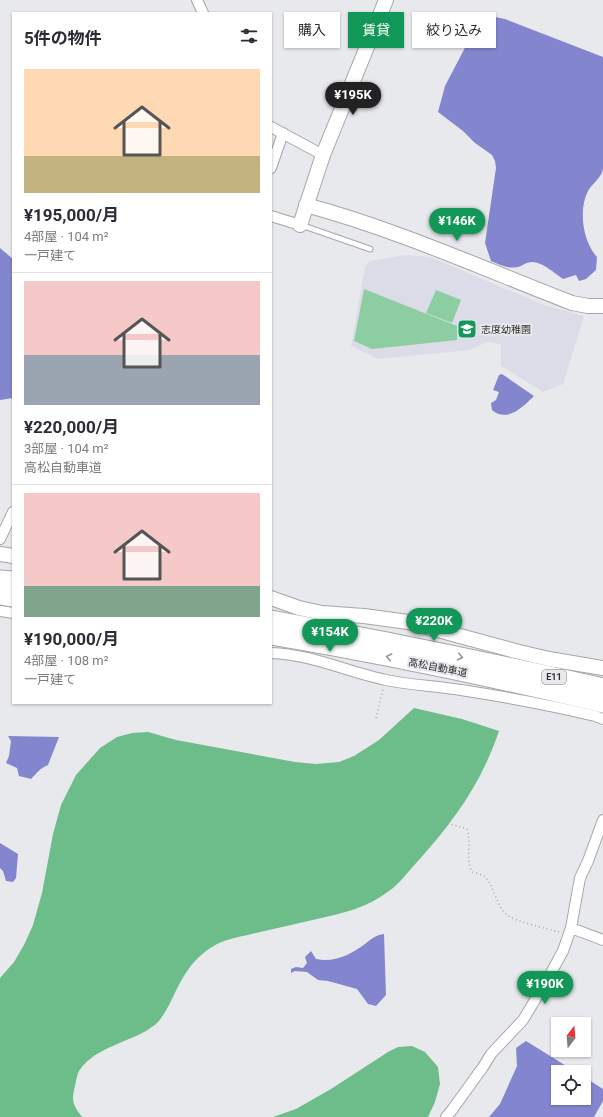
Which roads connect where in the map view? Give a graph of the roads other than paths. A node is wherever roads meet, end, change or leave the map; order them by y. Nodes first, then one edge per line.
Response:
1 (197, 0) edge
2 (386, 0) edge
3 (203, 12) edge
4 (272, 128) edge
5 (283, 133) junction
6 (323, 155) junction
7 (272, 165) edge
8 (306, 205) junction
9 (272, 216) edge
10 (300, 225) junction
11 (370, 249) dead end
12 (603, 306) edge
13 (12, 514) edge
14 (0, 539) edge
15 (0, 554) edge
16 (12, 556) edge
17 (0, 580) edge
18 (12, 582) edge
19 (0, 595) edge
20 (12, 597) edge
21 (272, 598) edge
22 (0, 611) edge
23 (12, 613) edge
24 (272, 620) edge
25 (272, 635) edge
26 (272, 653) edge
27 (603, 668) edge
28 (595, 683) edge
29 (566, 694) junction
30 (603, 703) edge
31 (603, 707) edge
32 (603, 719) edge
33 (603, 820) edge
34 (570, 932) junction
35 (603, 940) edge
36 (446, 1117) edge

1 - 3 street
2 - 6 street
4 - 5 street
5 - 6 street
5 - 7 street
6 - 8 street
8 - 10 street
8 - 12 street
9 - 10 street
10 - 11 lane
13 - 14 street
15 - 16 street
17 - 18 highway
19 - 20 highway
21 - 27 street
22 - 23 street
24 -> 28 highway, 高松自動車道 / E11
29 -> 25 highway, 高松自動車道 / E11
26 - 32 street
29 - 30 highway, 高松自動車道 / E11
29 - 31 lane
33 - 34 street
34 - 35 street
34 - 36 street

